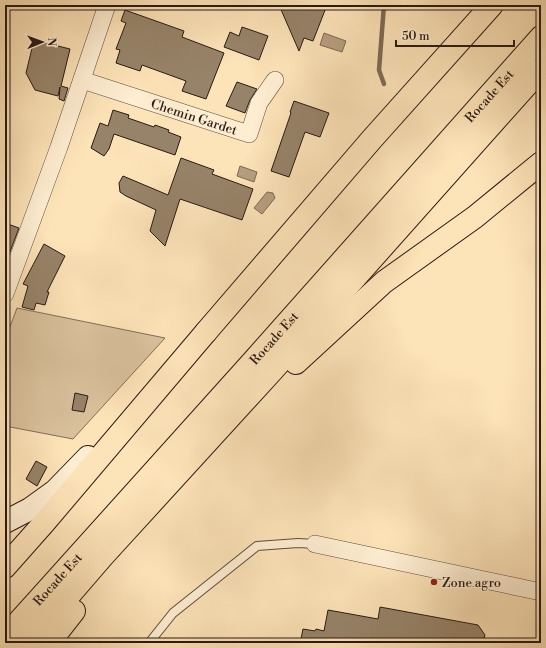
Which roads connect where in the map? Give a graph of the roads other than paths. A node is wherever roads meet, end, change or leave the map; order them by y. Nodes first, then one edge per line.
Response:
1 (107, 5) edge
2 (491, 5) edge
3 (541, 37) edge
4 (541, 69) edge
5 (82, 80) junction
6 (275, 80) dead end
7 (541, 163) edge
8 (5, 294) edge
9 (309, 326) junction
10 (206, 332) junction
11 (269, 369) junction
12 (5, 522) edge
13 (315, 544) joint
14 (103, 556) junction
15 (5, 567) edge
16 (541, 592) edge
17 (5, 638) edge
18 (28, 643) edge
19 (49, 643) edge
20 (149, 643) edge

1 - 5 street
2 - 10 main road
3 - 9 main road, Rocade Est
4 - 9 main road, Rocade Est
5 - 6 street, Chemin Gardet
5 - 8 street
7 - 9 main road
9 - 11 main road, Rocade Est
9 - 11 main road
10 - 12 street
10 - 15 main road
11 - 14 main road, Rocade Est
11 - 17 main road, Rocade Est
13 - 16 street
13 - 20 lane
14 - 18 main road, Rocade Est
14 - 19 main road

